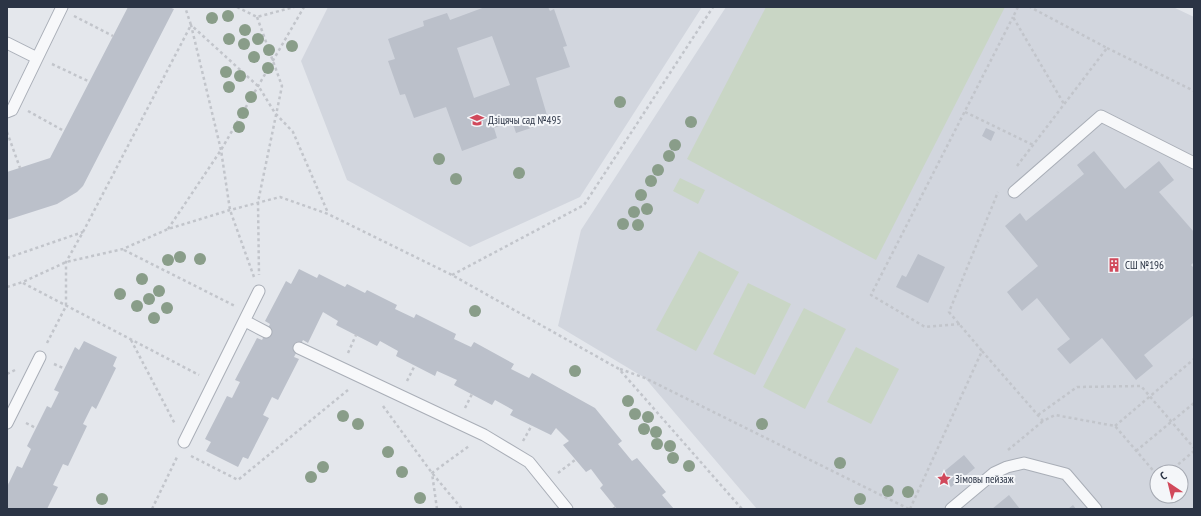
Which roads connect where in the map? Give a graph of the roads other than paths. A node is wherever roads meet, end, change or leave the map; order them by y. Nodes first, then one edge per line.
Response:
1 (61, 8) edge
2 (7, 44) edge
3 (37, 58) junction
4 (7, 112) edge
5 (1194, 163) edge
6 (1014, 192) dead end
7 (259, 291) road end
8 (247, 317) junction
9 (266, 332) dead end
10 (299, 348) dead end
11 (40, 357) road end
12 (7, 424) edge
13 (182, 446) road end
14 (567, 509) edge
15 (951, 509) edge
16 (1096, 509) edge

1 - 3 lane
2 - 3 lane
3 - 4 lane
5 - 6 lane
7 - 8 lane
8 - 9 lane
8 - 13 lane
10 - 14 lane
11 - 12 lane
15 - 16 lane

